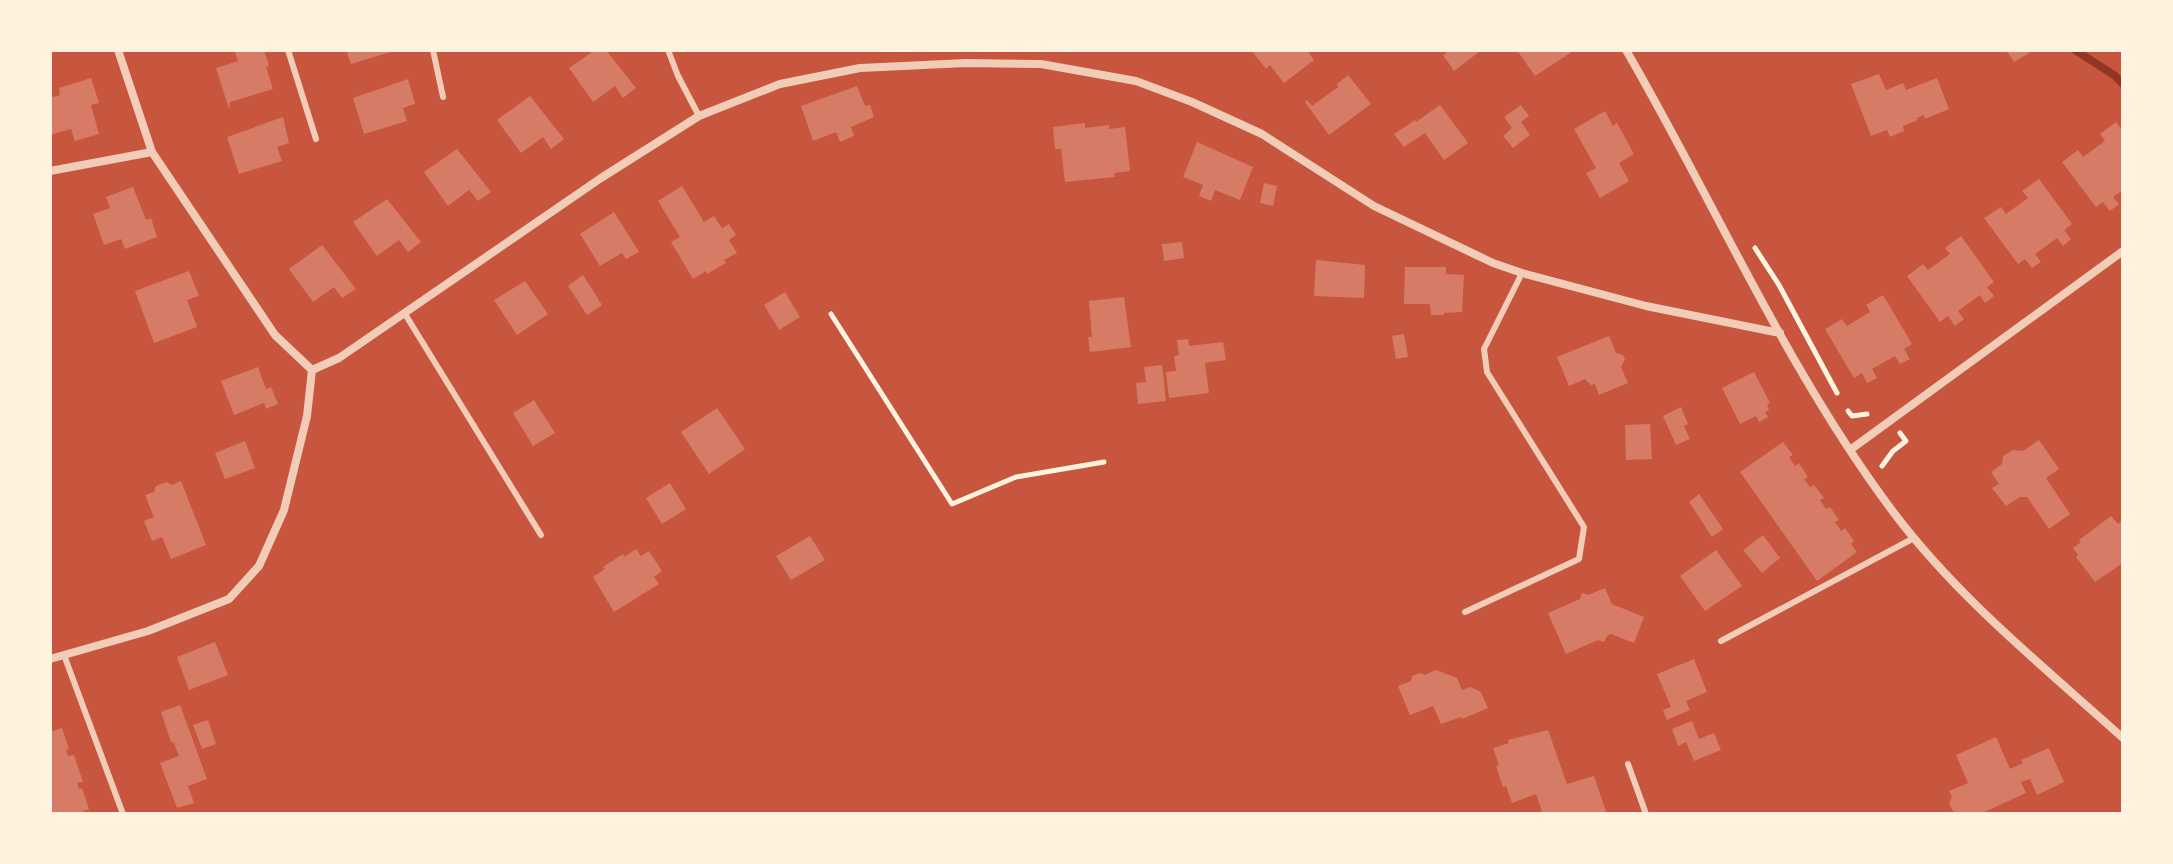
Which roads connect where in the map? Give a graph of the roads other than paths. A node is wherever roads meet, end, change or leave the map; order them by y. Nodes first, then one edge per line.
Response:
1 (119, 50) edge
2 (288, 50) edge
3 (433, 50) edge
4 (668, 50) edge
5 (1626, 50) edge
6 (443, 97) dead end
7 (699, 116) junction
8 (316, 139) dead end
9 (152, 152) junction
10 (50, 171) edge
11 (2123, 251) edge
12 (1522, 273) junction
13 (405, 314) junction
14 (1780, 333) junction
15 (312, 370) junction
16 (1850, 450) junction
17 (541, 535) dead end
18 (1914, 538) junction
19 (1465, 612) dead end
20 (1721, 641) dead end
21 (64, 655) junction
22 (50, 659) edge
23 (2123, 738) edge
24 (1628, 764) dead end
25 (123, 814) edge
26 (1646, 814) edge

1 - 9 street
2 - 8 lane
3 - 6 lane
4 - 7 lane
5 - 14 street
7 - 12 street
7 - 13 street
9 - 10 street
9 - 15 street
11 - 16 street
12 - 14 street
12 - 19 lane
13 - 15 street
13 - 17 lane
14 - 16 street
15 - 21 street
16 - 18 street
18 - 20 lane
18 - 23 street
21 - 22 street
21 - 25 lane
24 - 26 lane

